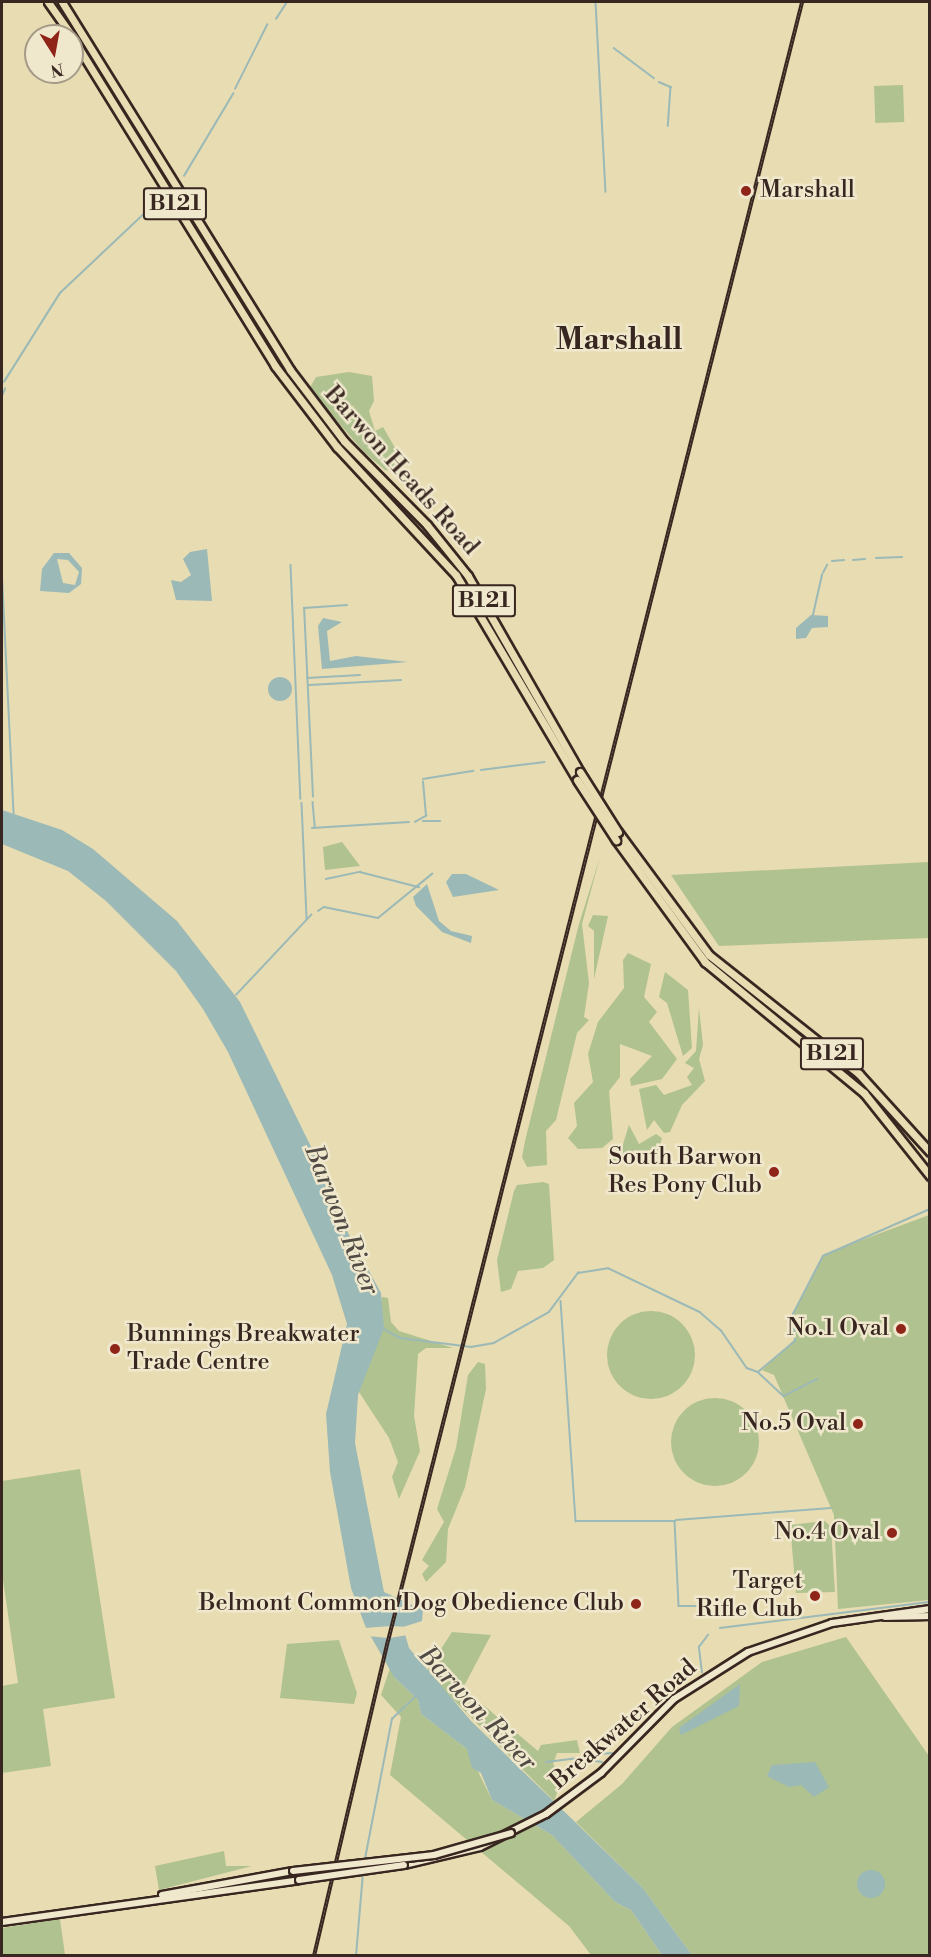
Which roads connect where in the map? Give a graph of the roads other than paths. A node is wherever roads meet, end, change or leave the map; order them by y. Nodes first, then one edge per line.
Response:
1 (48, 2) edge
2 (62, 2) edge
3 (64, 24) edge
4 (84, 55) edge
5 (290, 370) junction
6 (279, 371) junction
7 (455, 558) junction
8 (456, 575) junction
9 (871, 1085) junction
10 (864, 1092) junction
11 (930, 1152) edge
12 (930, 1176) edge
13 (930, 1609) edge
14 (930, 1616) edge
15 (866, 1618) junction
16 (511, 1833) junction
17 (260, 1876) junction
18 (259, 1885) junction
19 (153, 1899) junction
20 (2, 1922) edge

1 - 3 main road, Barwon Heads Road / B121
2 - 5 main road, Barwon Heads Road / B121
4 - 6 main road, Barwon Heads Road / B121
5 - 6 main road
5 - 7 main road, Barwon Heads Road / B121
6 - 8 main road, Barwon Heads Road / B121
7 - 8 main road
7 - 9 main road, Barwon Heads Road / B121, bridge
8 - 10 main road, Barwon Heads Road / B121, bridge
9 - 10 main road
9 - 11 main road, Barwon Heads Road / B121
10 - 12 main road, Barwon Heads Road / B121
13 - 15 main road, Breakwater Road
14 - 15 main road, Breakwater Road
15 - 16 main road, Breakwater Road
16 - 17 main road, Breakwater Road, bridge
16 - 18 main road, Breakwater Road, bridge
17 - 18 main road
17 - 19 main road, Breakwater Road
18 - 19 main road, Breakwater Road
19 - 20 main road

